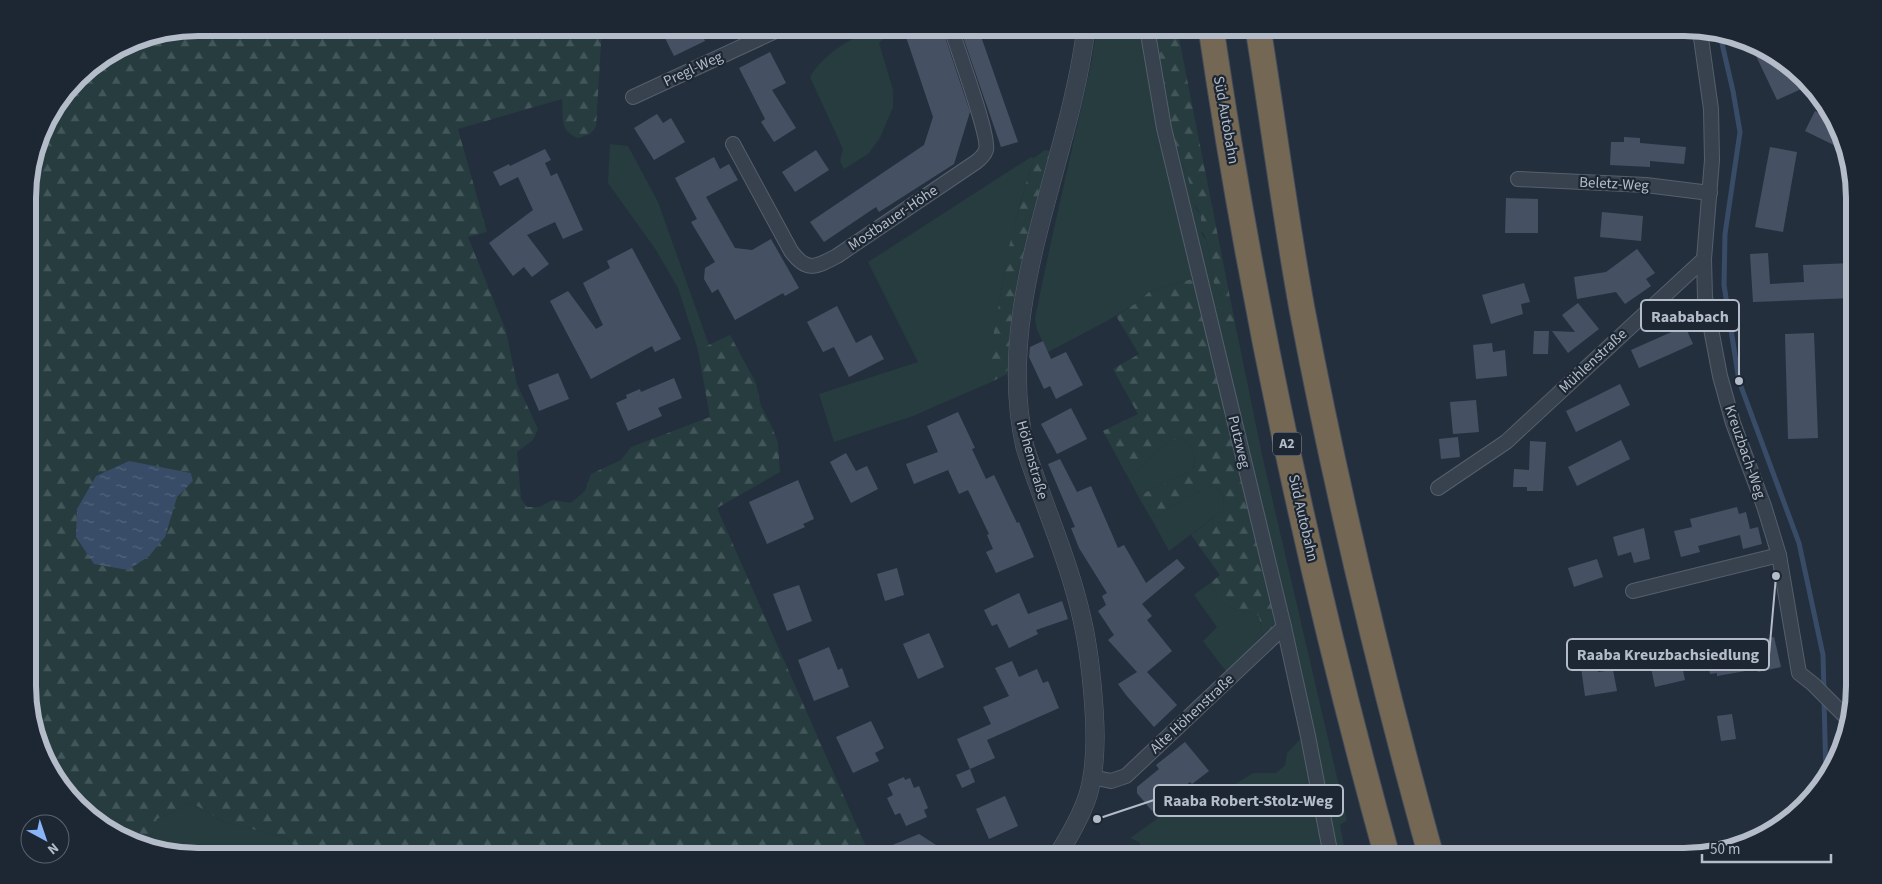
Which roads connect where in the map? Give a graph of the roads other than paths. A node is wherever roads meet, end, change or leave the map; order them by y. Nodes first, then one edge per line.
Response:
1 (765, 36) edge
2 (954, 36) edge
3 (1085, 36) edge
4 (1148, 36) edge
5 (1213, 36) edge
6 (1259, 36) edge
7 (1701, 38) edge
8 (633, 97) dead end
9 (733, 144) dead end
10 (1518, 179) dead end
11 (1710, 193) junction
12 (1704, 259) junction
13 (1438, 488) dead end
14 (1779, 555) junction
15 (1632, 591) dead end
16 (1284, 627) junction
17 (1843, 714) edge
18 (1092, 777) junction
19 (1063, 847) edge
20 (1329, 847) edge
21 (1385, 847) edge
22 (1429, 847) edge

1 - 8 street, Pregl-Weg
2 - 9 street, Mostbauer-Höhe
3 - 18 street, Höhenstraße
4 - 16 street, Putzweg
5 - 21 highway, Süd Autobahn / A2
6 - 22 highway
7 - 11 street
10 - 11 street, Beletz-Weg
11 - 12 street
12 - 13 street, Mühlenstraße
12 - 14 street, Kreuzbach-Weg
14 - 15 street
14 - 17 street, Kreuzbach-Weg
16 - 18 street, Alte Höhenstraße
16 - 20 street, Putzweg
18 - 19 street, Höhenstraße

